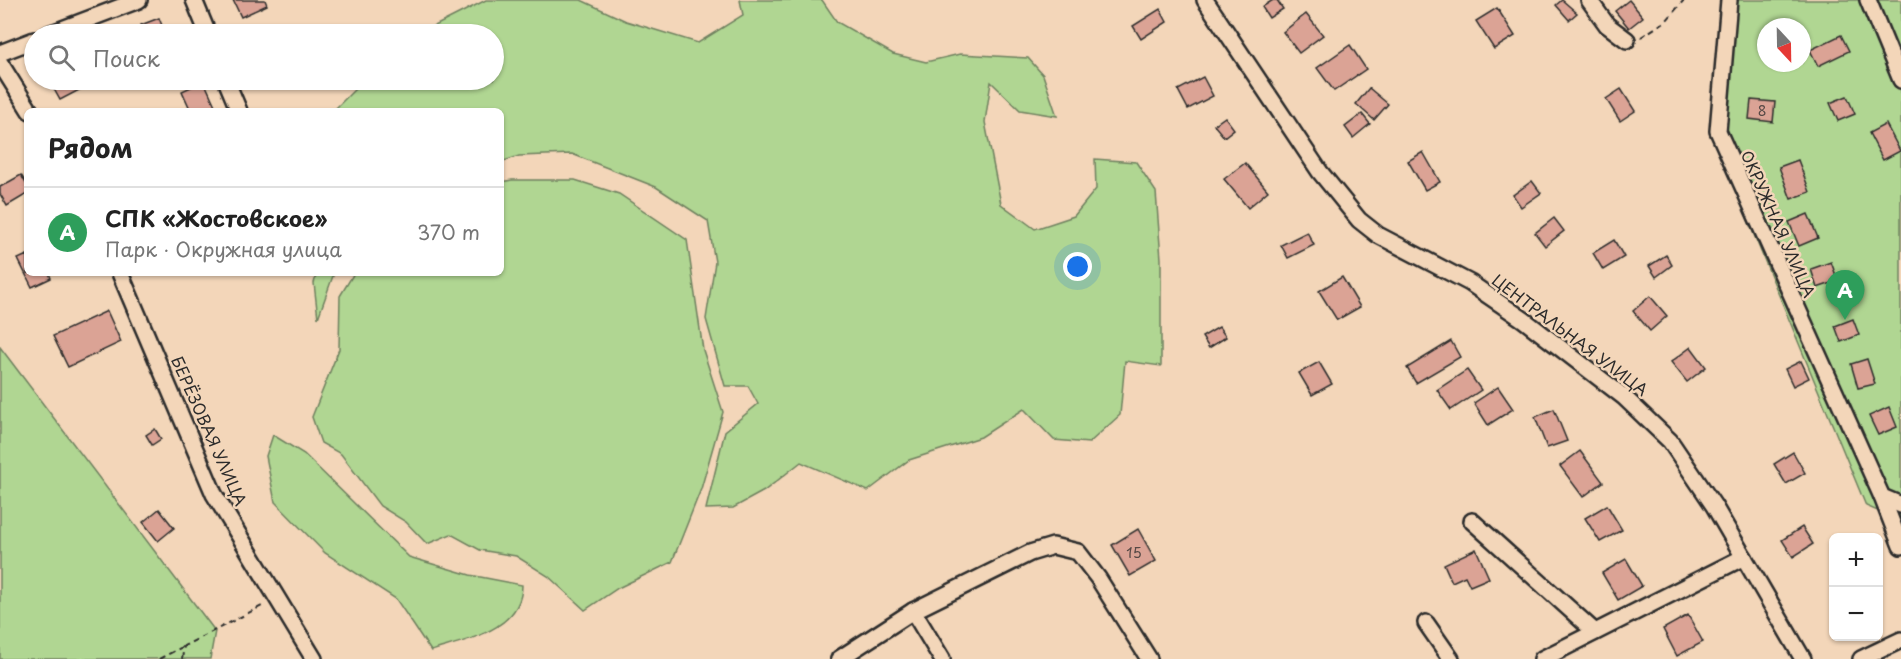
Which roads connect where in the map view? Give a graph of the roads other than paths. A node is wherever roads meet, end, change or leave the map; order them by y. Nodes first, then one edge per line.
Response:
1 (139, 0) edge
2 (194, 0) edge
3 (1204, 0) edge
4 (1589, 0) edge
5 (1729, 0) edge
6 (1868, 0) edge
7 (75, 24) edge
8 (204, 24) edge
9 (1627, 40) road end
10 (24, 44) edge
11 (0, 53) edge
12 (0, 63) edge
13 (1901, 80) edge
14 (230, 90) edge
15 (28, 108) edge
16 (237, 108) edge
17 (121, 276) edge
18 (1881, 497) junction
19 (1901, 505) edge
20 (1473, 521) dead end
21 (1901, 546) edge
22 (1744, 557) junction
23 (913, 611) junction
24 (1426, 623) dead end
25 (1594, 632) junction
26 (1901, 640) edge
27 (314, 659) edge
28 (839, 659) edge
29 (942, 659) edge
30 (1149, 659) edge
31 (1450, 659) edge
32 (1542, 659) edge
33 (1803, 659) edge
34 (1861, 659) edge

1 - 7 street
2 - 8 street
3 - 22 street, ЦЕНТРАЛЬНАЯ УЛИЦА
4 - 9 street
5 - 18 street, ОКРУЖНАЯ УЛИЦА
6 - 13 street
10 - 11 street
12 - 15 street
14 - 16 street
17 - 27 street, БЕРЁЗОВАЯ УЛИЦА
18 - 19 street
18 - 21 street, ОКРУЖНАЯ УЛИЦА
20 - 25 street
22 - 25 street
22 - 33 street, ЦЕНТРАЛЬНАЯ УЛИЦА
23 - 28 street
23 - 29 street
23 - 30 street
24 - 31 street
25 - 32 street
26 - 34 street

